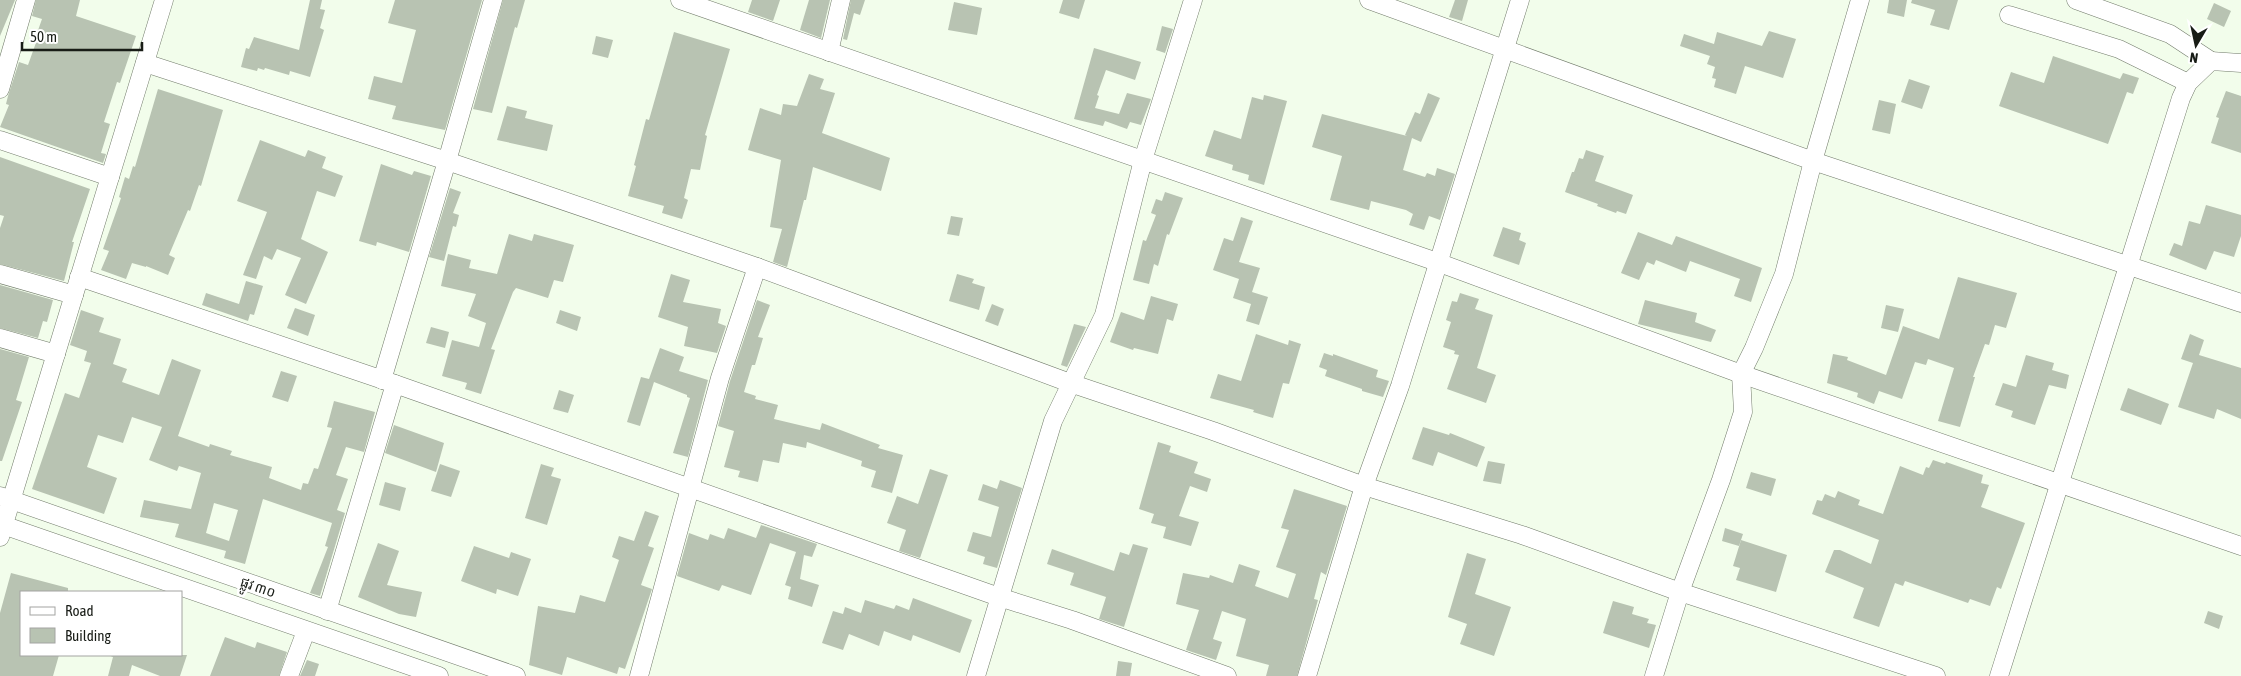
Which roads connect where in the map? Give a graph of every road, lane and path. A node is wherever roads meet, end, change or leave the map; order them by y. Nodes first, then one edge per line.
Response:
1 (26, 0) edge
2 (164, 0) edge
3 (492, 0) edge
4 (680, 0) edge
5 (841, 0) edge
6 (1193, 0) edge
7 (1369, 0) edge
8 (1520, 0) edge
9 (1860, 0) edge
10 (2076, 0) edge
11 (2009, 15) dead end
12 (1505, 49) junction
13 (830, 52) junction
14 (2211, 61) junction
15 (145, 62) junction
16 (2241, 63) edge
17 (2188, 83) junction
18 (0, 89) edge
19 (0, 140) edge
20 (1142, 160) junction
21 (1813, 160) junction
22 (447, 161) junction
23 (110, 177) junction
24 (1437, 262) junction
25 (2127, 265) junction
26 (757, 267) junction
27 (0, 274) edge
28 (79, 277) junction
29 (74, 295) junction
30 (2241, 303) edge
31 (0, 338) edge
32 (56, 354) junction
33 (1740, 374) junction
34 (388, 382) junction
35 (1070, 384) junction
36 (2060, 485) junction
37 (1364, 486) junction
38 (690, 487) junction
39 (6, 498) edge
40 (1, 529) edge
41 (2241, 546) edge
42 (1680, 592) junction
43 (999, 597) junction
44 (326, 611) junction
45 (306, 631) junction
46 (289, 676) edge
47 (439, 676) edge
48 (516, 676) edge
49 (639, 676) edge
50 (976, 676) edge
51 (1227, 676) edge
52 (1307, 676) edge
53 (1654, 676) edge
54 (1936, 676) edge
55 (2000, 676) edge

1 - 18 street
2 - 15 street
3 - 22 street
4 - 13 street
5 - 13 street
6 - 20 street
7 - 12 street
8 - 12 street
9 - 21 street
10 - 14 street
11 - 17 street
12 - 21 street
12 - 24 street
13 - 20 street
14 - 16 street
14 - 17 street
15 - 22 street
15 - 23 street
17 - 25 street
19 - 23 street
20 - 24 street
20 - 35 street
21 - 25 street
21 - 33 street
22 - 26 street
22 - 34 street
23 - 28 street
24 - 33 street
24 - 37 street
25 - 30 street
25 - 36 street
26 - 35 street
26 - 38 street
27 - 29 street
28 - 29 street
28 - 34 street
29 - 32 street
31 - 32 street
32 - 39 street
33 - 36 street
33 - 42 street
34 - 38 street
34 - 44 street
35 - 37 street
35 - 43 street
36 - 41 street
36 - 55 street
37 - 42 street
37 - 52 street
38 - 43 street
38 - 49 street
39 - 40 street
39 - 44 street, ផ្លូវ ៣០
40 - 45 street, ផ្លូវ ៣០
42 - 53 street
42 - 54 street
43 - 50 street
43 - 51 street
44 - 48 street, ផ្លូវ ៣០
45 - 46 street
45 - 47 street, ផ្លូវ ៣០

